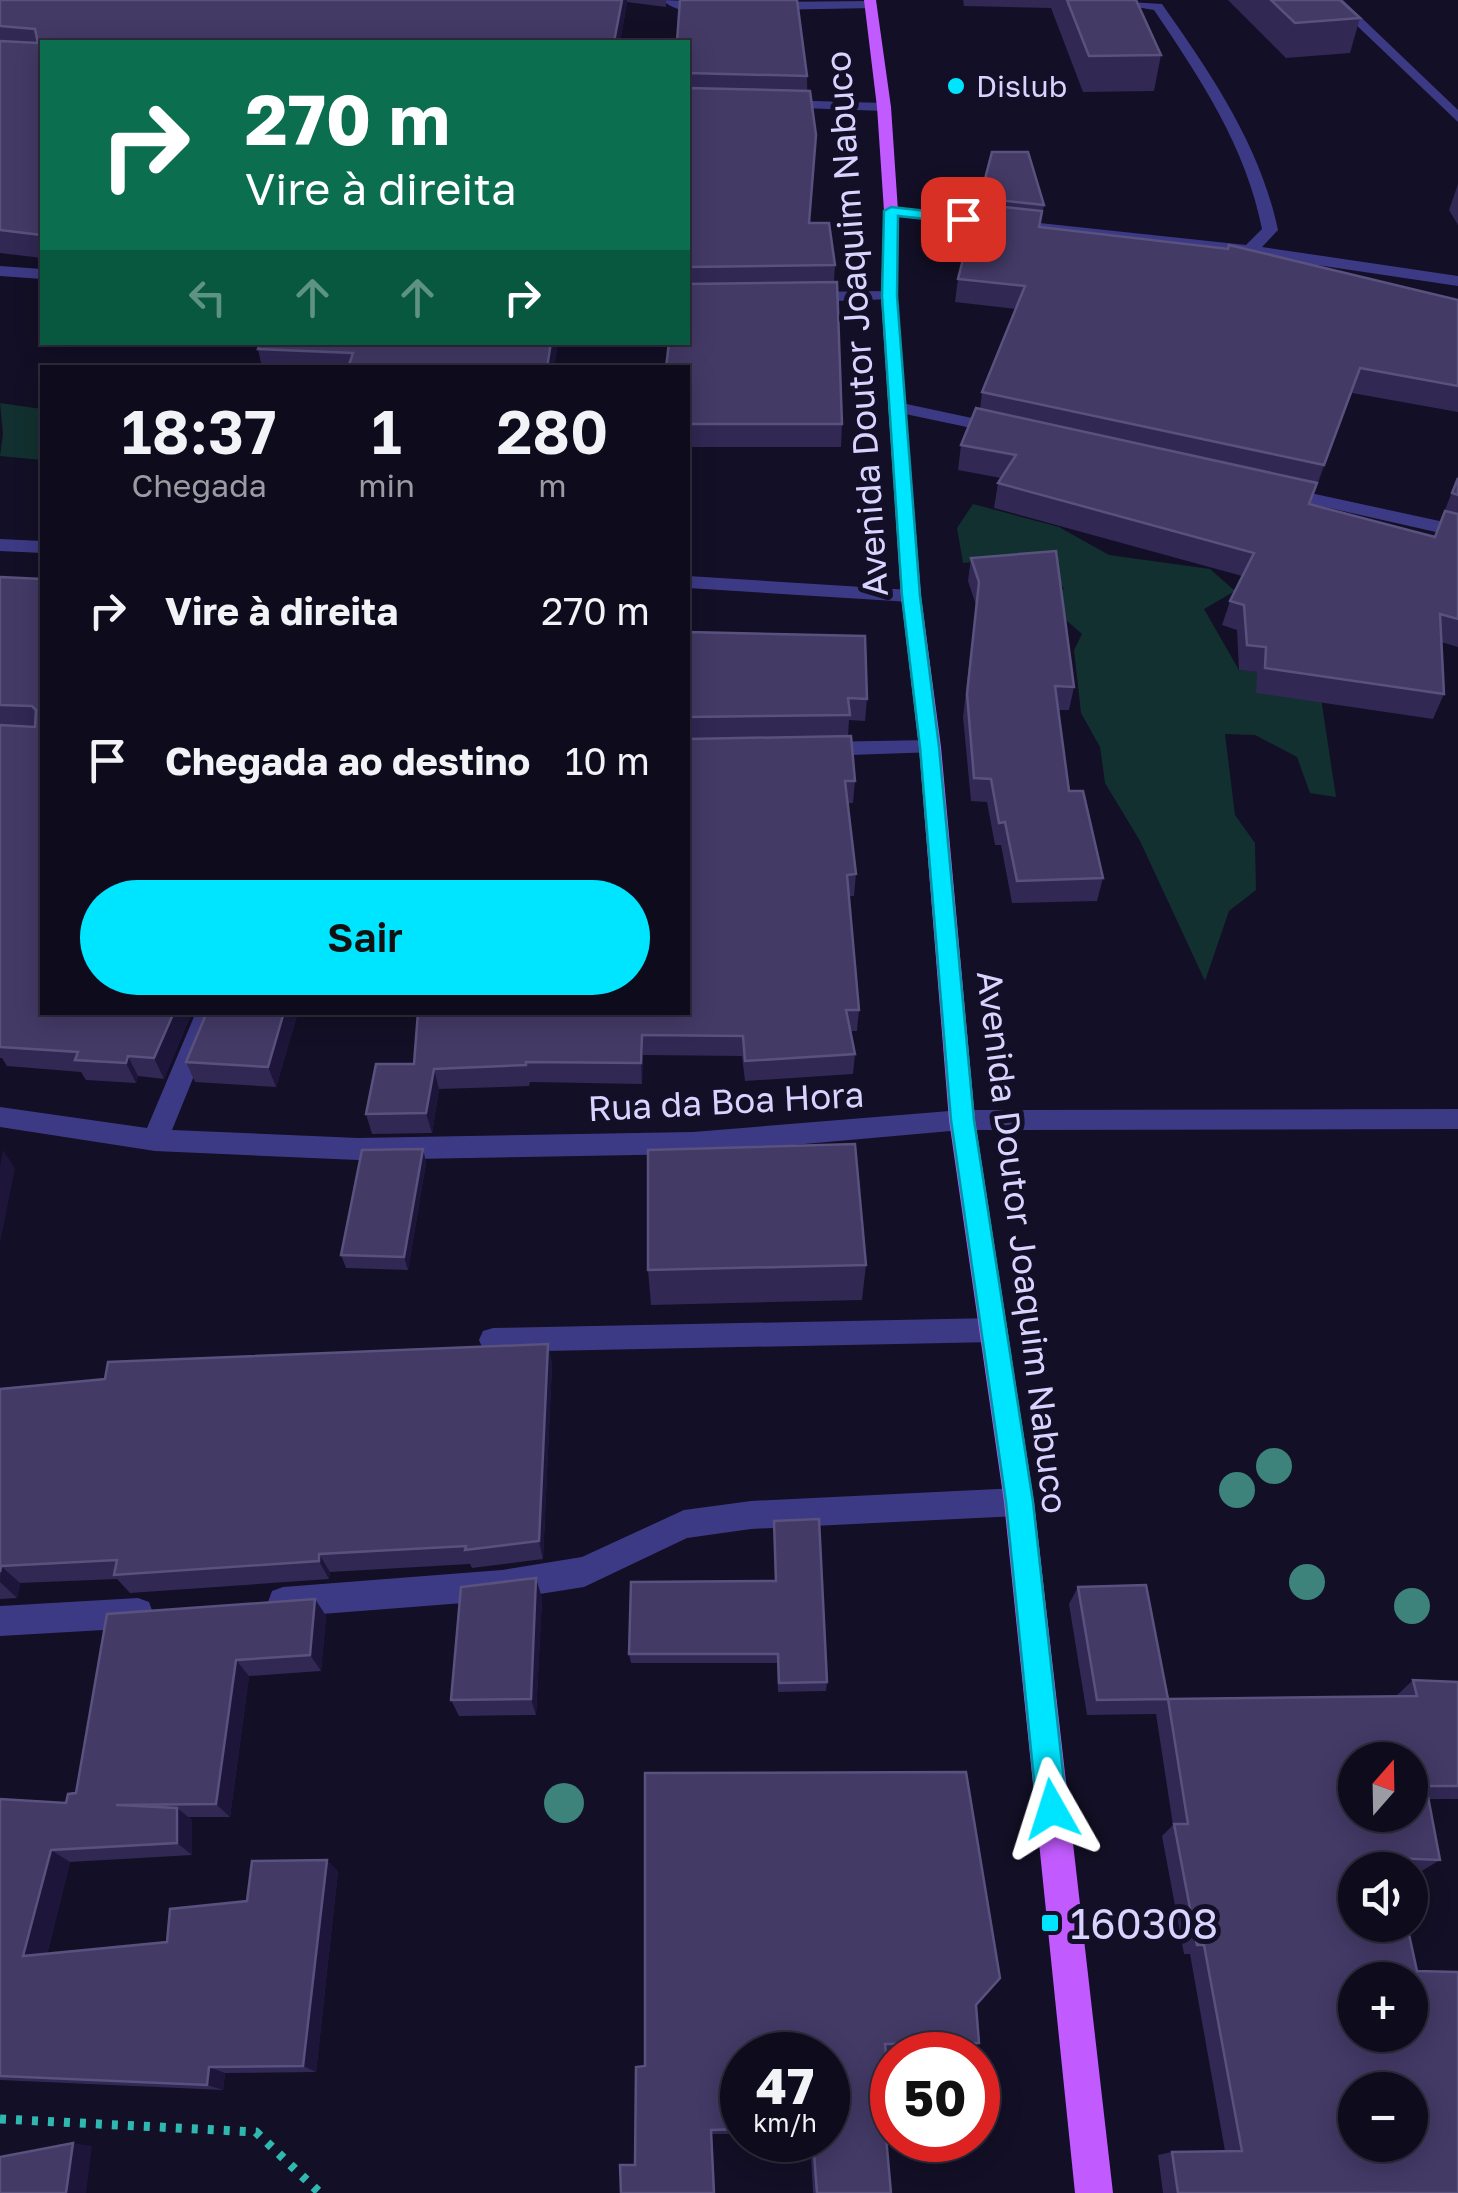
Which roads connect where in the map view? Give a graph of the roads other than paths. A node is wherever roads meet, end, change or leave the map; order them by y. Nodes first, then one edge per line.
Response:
1 (669, 0) edge
2 (1100, 0) edge
3 (1336, 0) edge
4 (796, 3) edge
5 (871, 3) edge
6 (730, 6) edge
7 (746, 6) edge
8 (1427, 90) junction
9 (1458, 96) edge
10 (766, 104) edge
11 (884, 107) junction
12 (1458, 118) edge
13 (891, 211) junction
14 (1250, 250) junction
15 (0, 271) edge
16 (40, 274) edge
17 (1458, 281) edge
18 (890, 296) junction
19 (779, 297) edge
20 (898, 406) junction
21 (1014, 432) edge
22 (1265, 488) edge
23 (1458, 531) edge
24 (0, 545) edge
25 (40, 547) edge
26 (690, 582) edge
27 (911, 596) junction
28 (930, 747) junction
29 (800, 749) edge
30 (207, 1015) edge
31 (0, 1117) edge
32 (1458, 1118) edge
33 (962, 1120) junction
34 (155, 1140) junction
35 (994, 1330) junction
36 (493, 1340) dead end
37 (1019, 1502) junction
38 (253, 1604) edge
39 (177, 1610) edge
40 (0, 1621) edge
41 (1094, 2193) edge

1 - 6 street
2 - 14 street
3 - 8 street
4 - 5 street
4 - 7 street
5 - 11 main road, Avenida Doutor Joaquim Nabuco
8 - 9 street
8 - 12 street
10 - 11 street
11 - 13 main road, Avenida Doutor Joaquim Nabuco
13 - 14 street
13 - 18 main road, Avenida Doutor Joaquim Nabuco
14 - 17 street
15 - 16 street
18 - 19 street
18 - 20 main road, Avenida Doutor Joaquim Nabuco
20 - 21 street
20 - 27 main road, Avenida Doutor Joaquim Nabuco
22 - 23 street
24 - 25 street
26 - 27 street
27 - 28 main road, Avenida Doutor Joaquim Nabuco
28 - 29 street
28 - 33 main road, Avenida Doutor Joaquim Nabuco
30 - 34 street
31 - 34 street, Rua da Boa Hora
32 - 33 street, Rua da Boa Hora
33 - 34 street, Rua da Boa Hora
33 - 35 main road, Avenida Doutor Joaquim Nabuco
35 - 36 street
35 - 37 main road, Avenida Doutor Joaquim Nabuco
37 - 38 street
37 - 41 main road, Avenida Doutor Joaquim Nabuco
39 - 40 street

